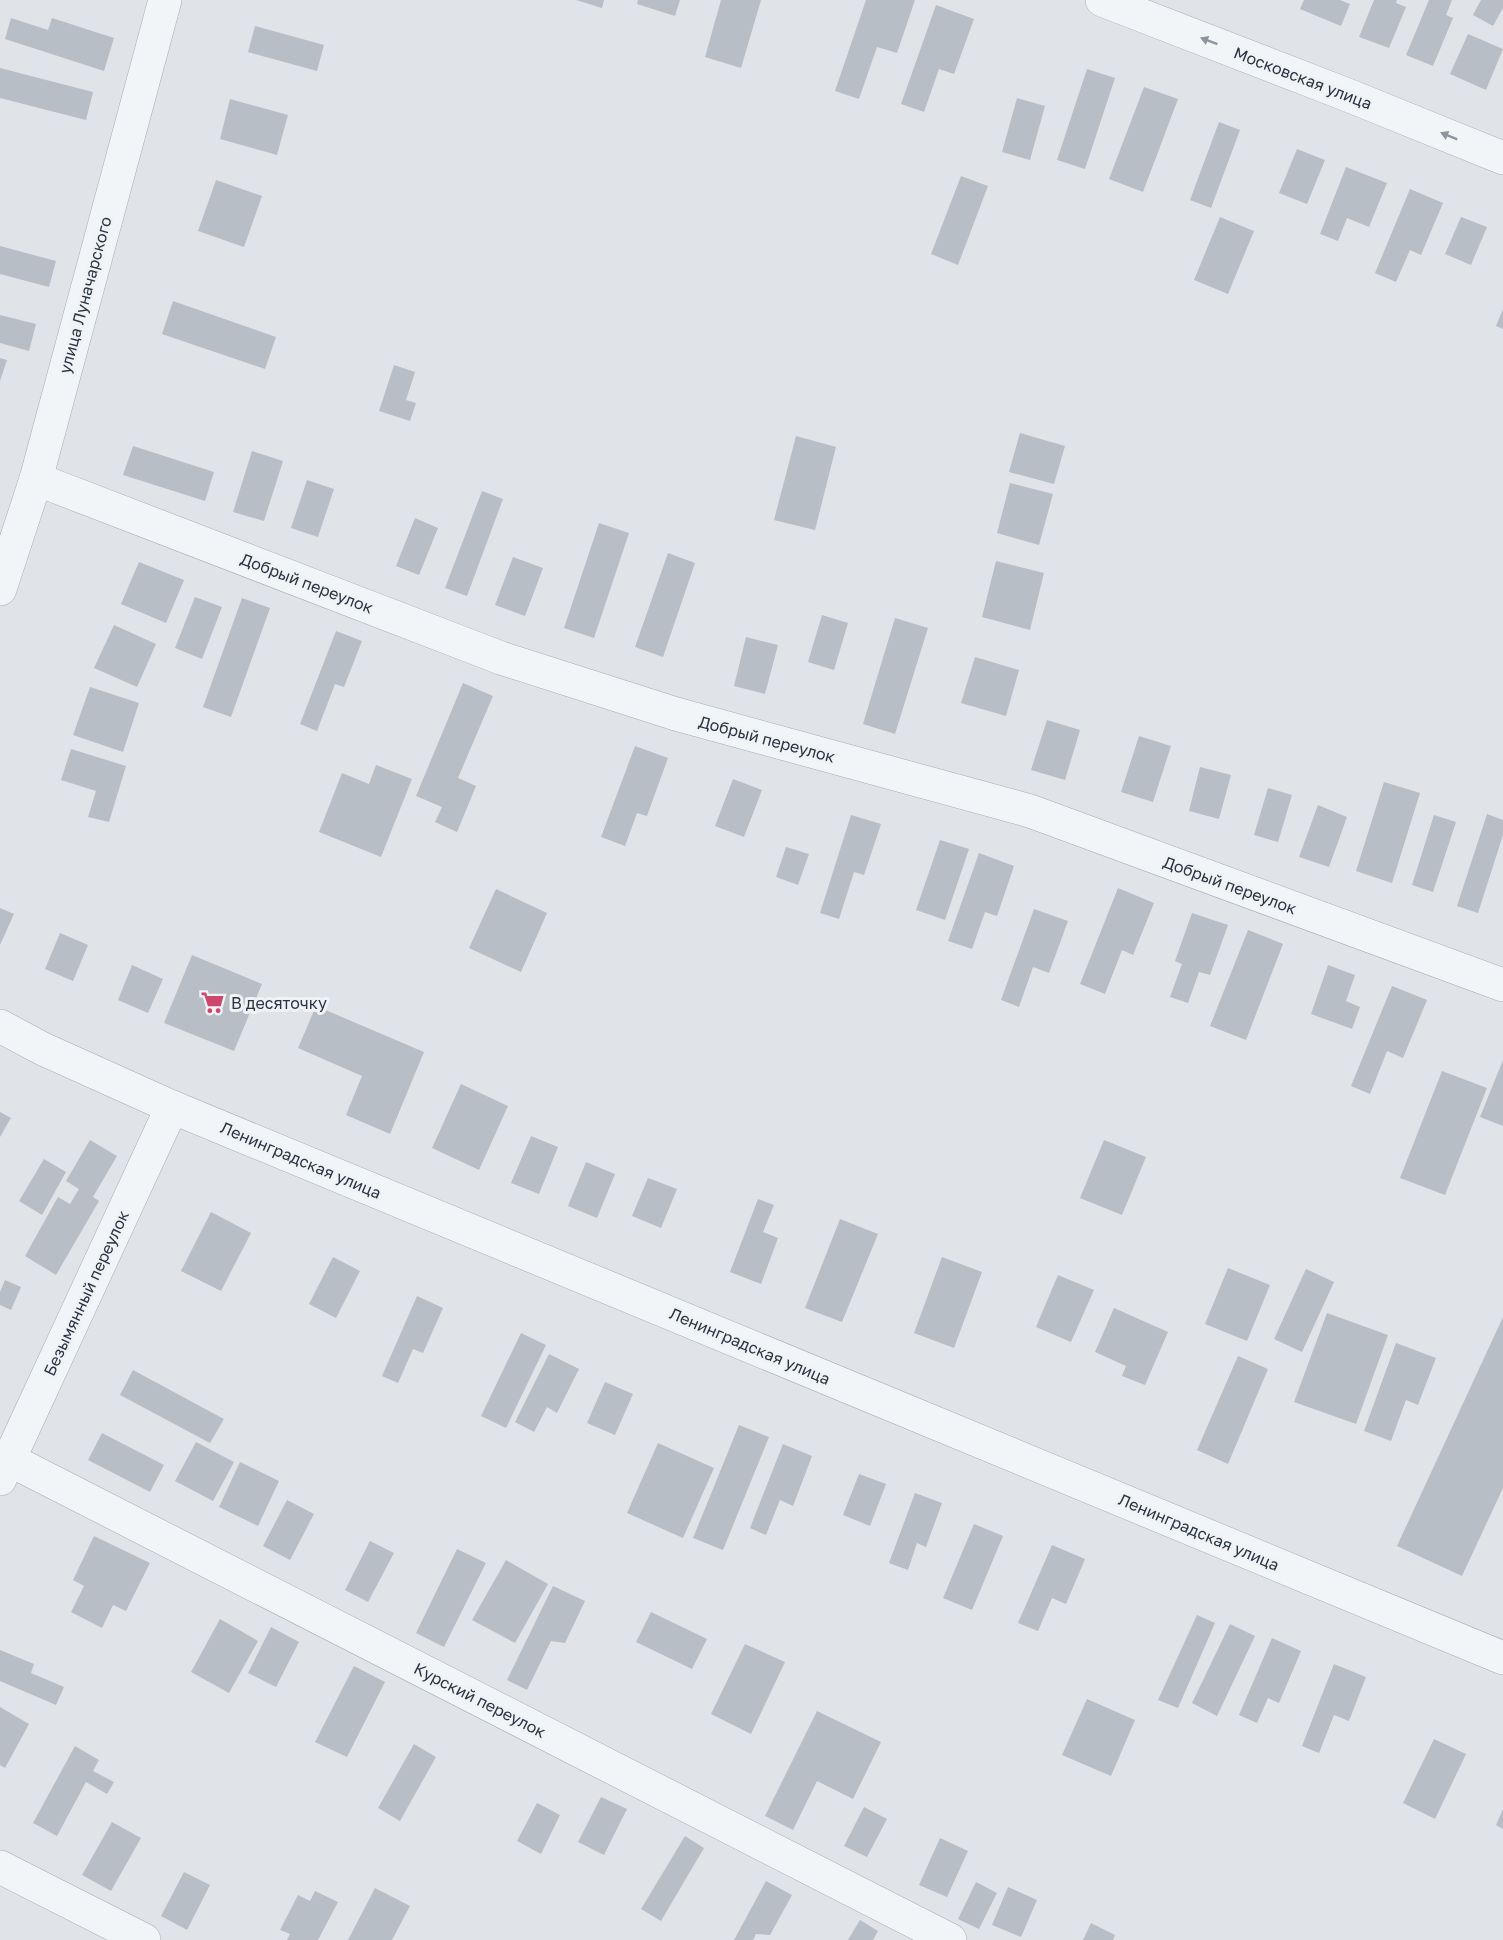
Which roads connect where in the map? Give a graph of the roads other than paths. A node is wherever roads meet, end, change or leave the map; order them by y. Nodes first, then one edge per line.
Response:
1 (165, 0) edge
2 (1102, 0) edge
3 (1503, 158) edge
4 (36, 479) junction
5 (0, 589) edge
6 (1503, 985) edge
7 (0, 1026) edge
8 (172, 1107) junction
9 (5, 1469) edge
10 (1503, 1658) edge
11 (0, 1867) edge
12 (144, 1940) edge
13 (950, 1940) edge

1 - 4 street, улица Луначарского
3 -> 2 street, Московская улица
4 - 5 street, улица Луначарского
4 - 6 street, Добрый переулок
7 - 8 street, Ленинградская улица
8 - 9 street, Безымянный переулок
8 - 10 street, Ленинградская улица
9 - 13 street, Курский переулок
11 - 12 street

